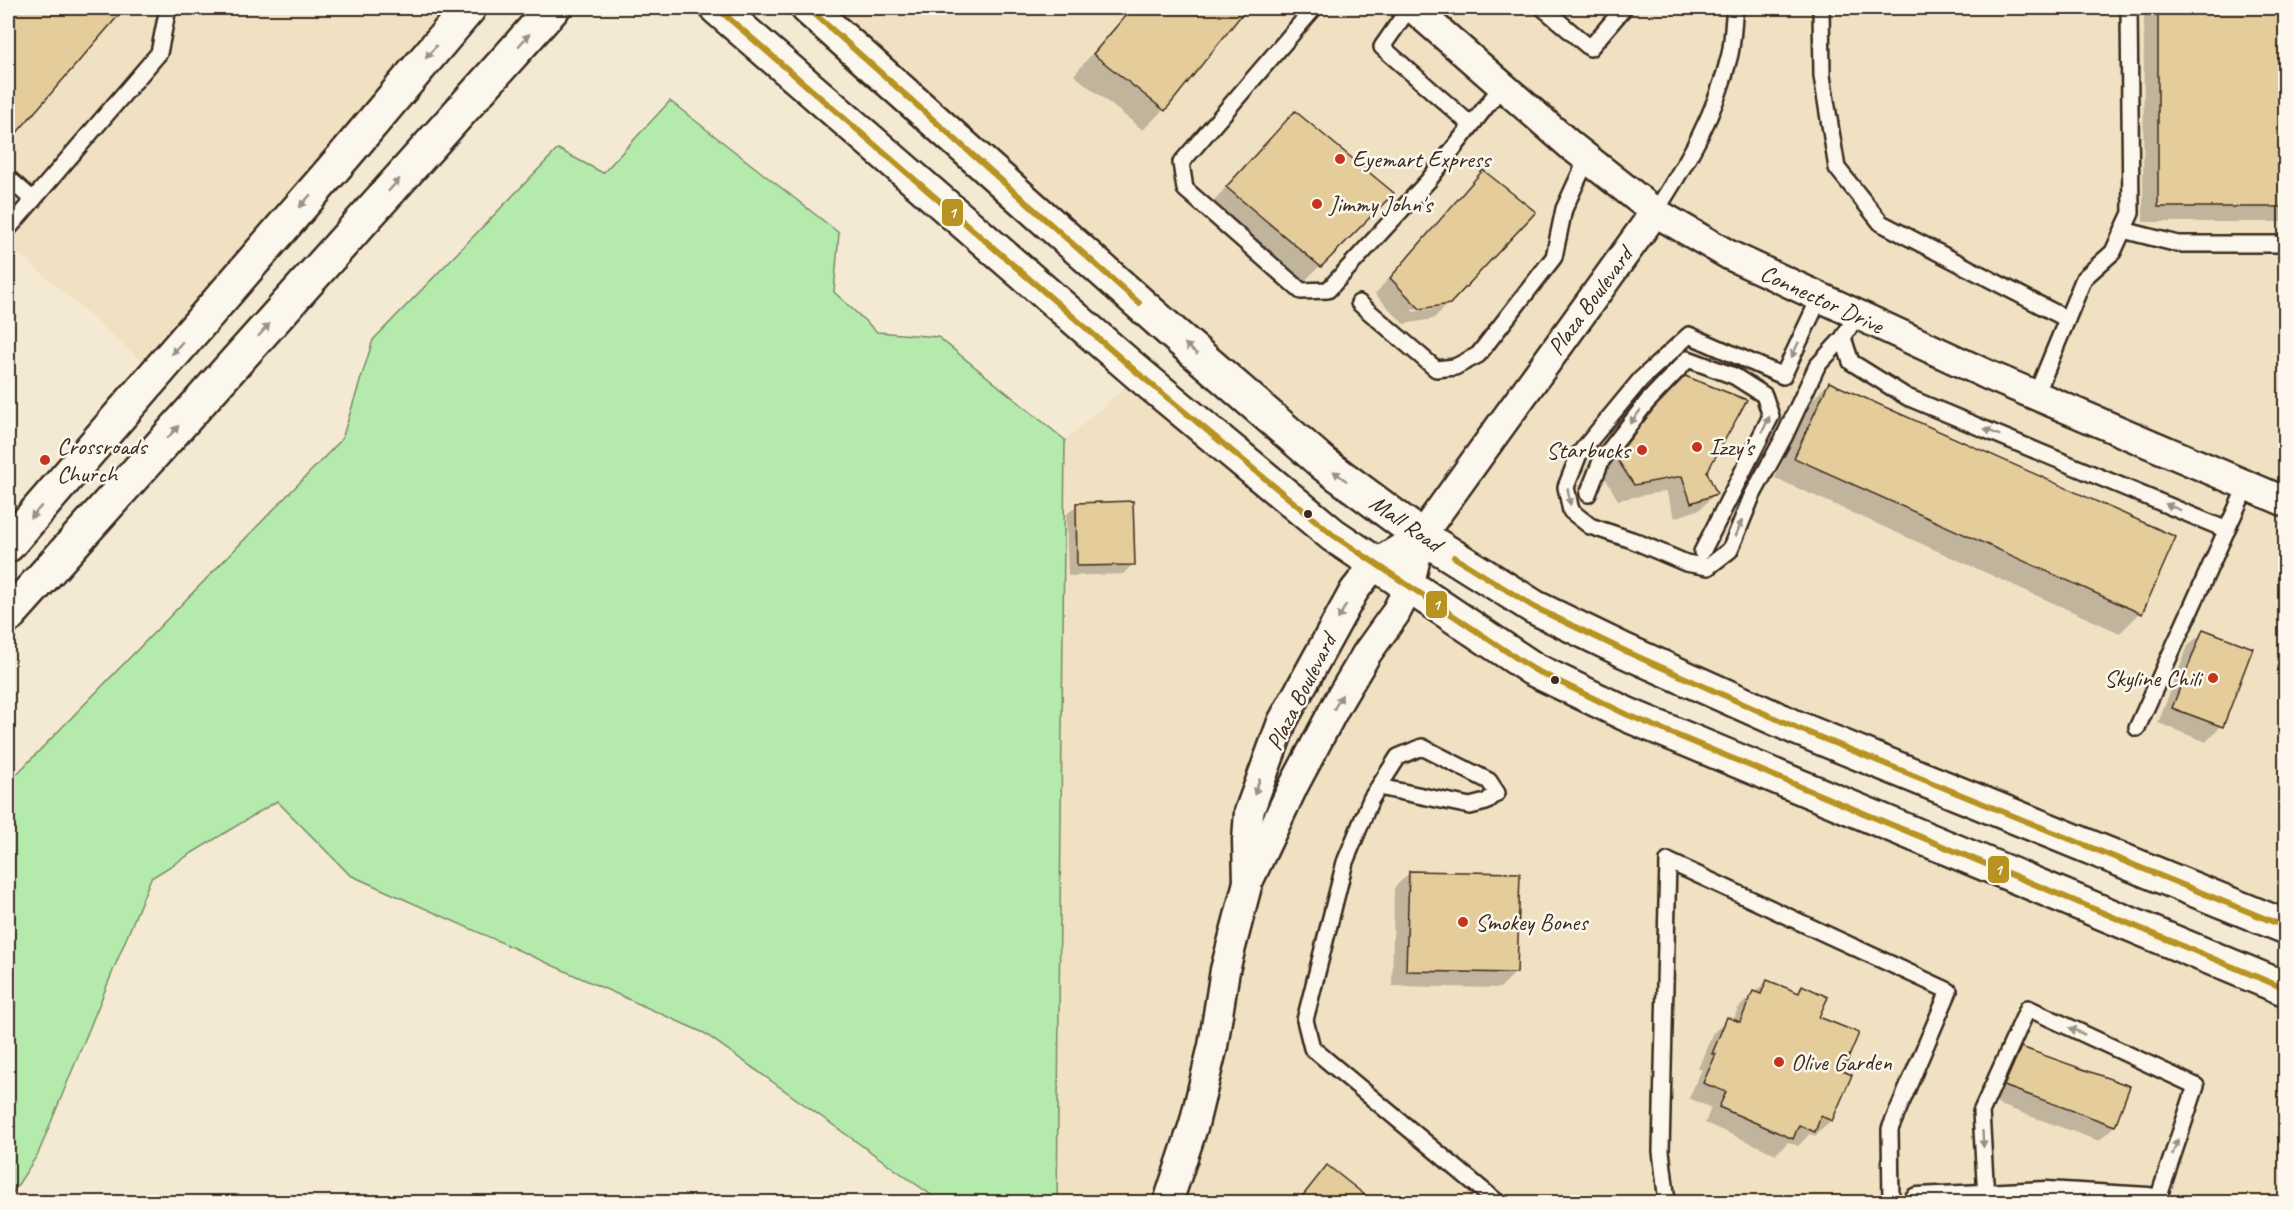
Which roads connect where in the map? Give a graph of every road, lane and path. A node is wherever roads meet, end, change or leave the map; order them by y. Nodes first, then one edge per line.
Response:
1 (168, 8) edge
2 (469, 8) edge
3 (553, 8) edge
4 (717, 8) edge
5 (808, 8) edge
6 (1314, 8) edge
7 (1411, 8) edge
8 (1543, 8) edge
9 (1624, 8) edge
10 (1735, 8) edge
11 (1821, 8) edge
12 (2129, 8) edge
13 (1502, 86) junction
14 (1471, 125) junction
15 (1587, 159) junction
16 (8, 178) edge
17 (33, 200) junction
18 (1655, 212) junction
19 (8, 229) edge
20 (2123, 230) junction
21 (2286, 244) edge
22 (1820, 297) junction
23 (1359, 303) dead end
24 (2067, 319) junction
25 (1850, 326) junction
26 (2036, 395) junction
27 (1579, 454) junction
28 (2247, 485) junction
29 (2286, 502) edge
30 (2227, 530) junction
31 (1420, 536) junction
32 (8, 545) edge
33 (1730, 550) junction
34 (1375, 564) junction
35 (1409, 587) junction
36 (8, 616) edge
37 (2137, 728) dead end
38 (1379, 787) junction
39 (1248, 882) junction
40 (2286, 927) edge
41 (2286, 989) edge
42 (1986, 1198) junction
43 (1168, 1203) edge
44 (1497, 1203) edge
45 (1666, 1203) edge
46 (1891, 1203) edge
47 (1918, 1203) edge
48 (2148, 1203) edge
49 (2157, 1203) edge

1 - 17 lane
2 -> 32 main road
36 -> 3 main road
4 - 34 main road, Mall Road
31 -> 5 main road, Mall Road
6 - 14 lane
7 - 13 street, Connector Drive
7 - 14 lane
8 - 9 lane
10 - 18 lane
11 - 24 lane
12 - 20 lane
13 - 14 lane
13 - 15 street, Connector Drive
15 - 18 street, Connector Drive
15 - 23 lane
16 - 17 lane
17 - 19 lane
18 - 22 street, Connector Drive
18 - 31 street, Plaza Boulevard
20 - 21 lane
20 - 24 lane
22 - 25 street, Connector Drive
22 -> 27 lane
24 - 26 lane
25 - 26 street, Connector Drive
30 -> 25 lane
33 -> 25 lane
26 - 28 street, Connector Drive
27 -> 33 lane
33 -> 27 lane
28 - 29 street, Connector Drive
28 - 30 lane
30 - 37 lane
31 - 34 street, Plaza Boulevard
31 - 35 street, Plaza Boulevard
31 - 40 main road, Mall Road
34 - 35 main road, Mall Road
34 -> 39 street, Plaza Boulevard
39 -> 35 street, Plaza Boulevard
35 - 41 main road, Mall Road
38 - 38 lane
38 - 44 lane
39 - 43 street, Plaza Boulevard
42 - 47 street
42 - 48 street
49 -> 42 lane
45 - 46 lane

